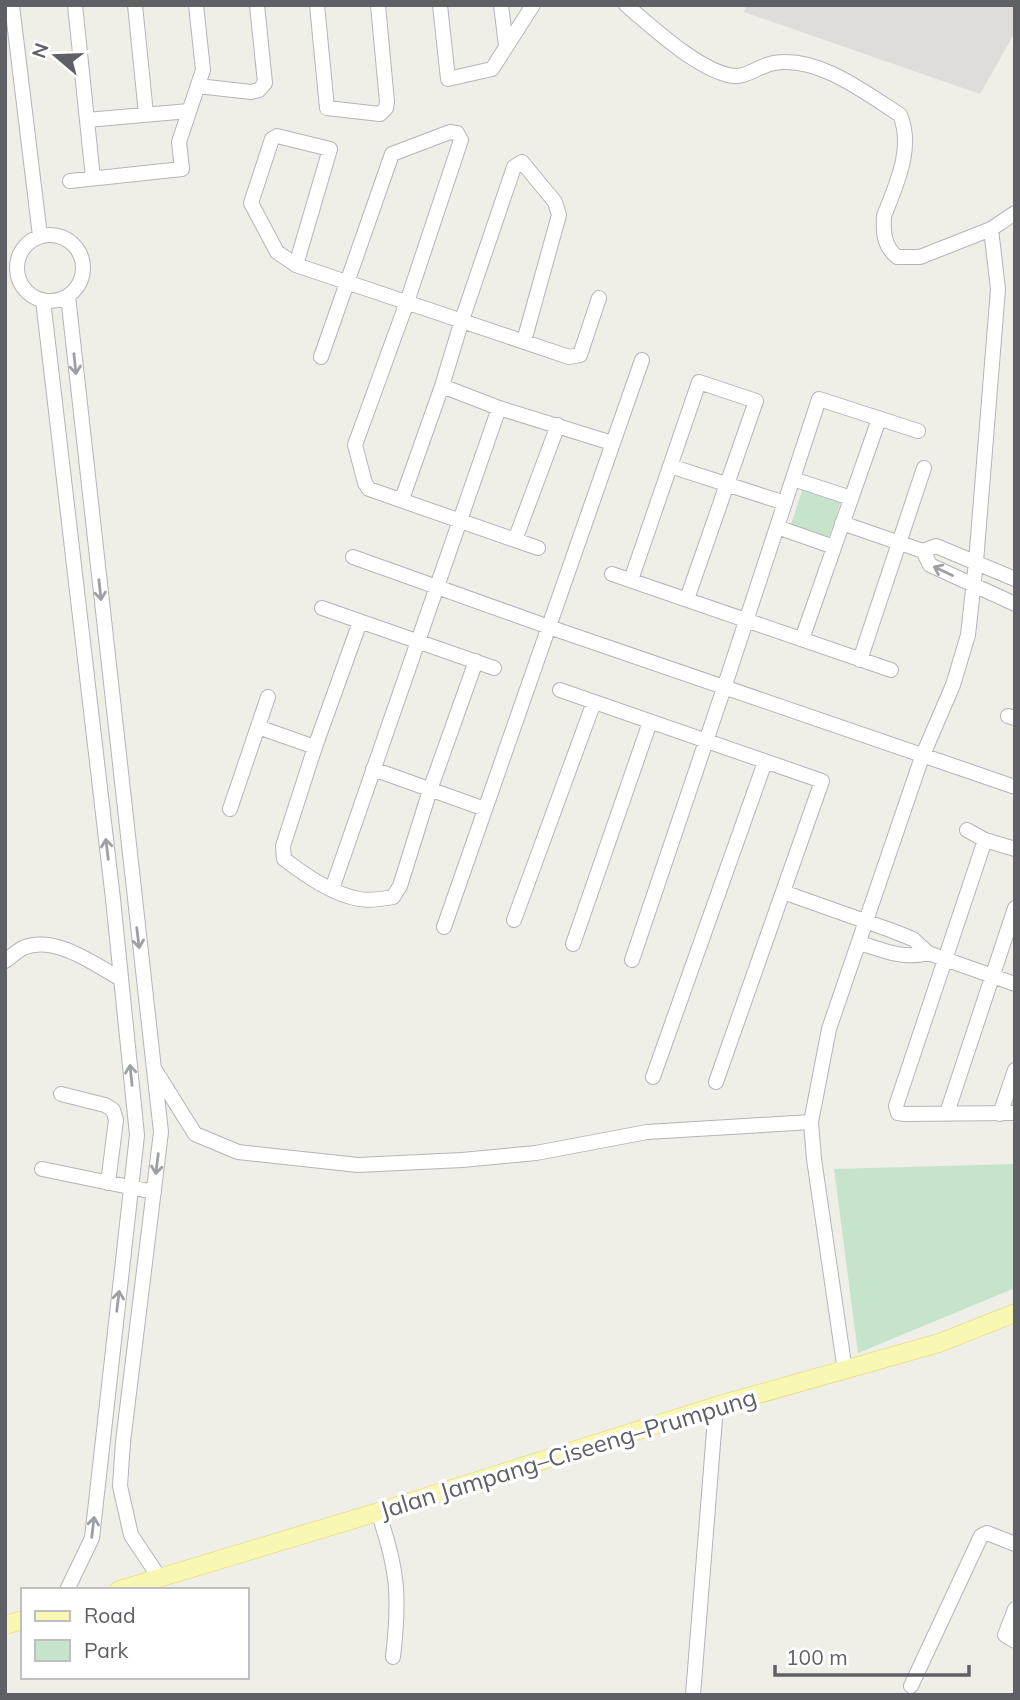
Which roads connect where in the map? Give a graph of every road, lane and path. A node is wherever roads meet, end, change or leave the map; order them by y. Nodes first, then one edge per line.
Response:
1 (12, 5) edge
2 (75, 5) edge
3 (135, 5) edge
4 (196, 5) edge
5 (257, 5) edge
6 (317, 5) edge
7 (378, 5) edge
8 (440, 5) edge
9 (501, 5) edge
10 (533, 5) edge
11 (626, 5) edge
12 (506, 46) junction
13 (198, 86) junction
14 (189, 111) junction
15 (146, 114) junction
16 (87, 120) junction
17 (93, 178) junction
18 (70, 181) dead end
19 (1015, 213) edge
20 (991, 229) junction
21 (40, 236) junction
22 (11, 264) edge
23 (296, 265) junction
24 (12, 281) edge
25 (347, 283) junction
26 (68, 296) junction
27 (599, 298) dead end
28 (43, 300) junction
29 (407, 302) junction
30 (462, 320) junction
31 (524, 341) junction
32 (321, 357) dead end
33 (642, 360) dead end
34 (442, 386) junction
35 (499, 408) junction
36 (878, 419) junction
37 (558, 425) junction
38 (918, 431) dead end
39 (612, 443) junction
40 (670, 466) junction
41 (924, 468) dead end
42 (793, 479) junction
43 (727, 484) junction
44 (851, 498) junction
45 (402, 499) junction
46 (785, 503) junction
47 (461, 521) junction
48 (842, 523) junction
49 (777, 527) junction
50 (515, 540) junction
51 (899, 543) junction
52 (834, 547) junction
53 (538, 548) dead end
54 (923, 551) junction
55 (353, 557) dead end
56 (976, 562) junction
57 (612, 574) dead end
58 (1015, 579) edge
59 (631, 580) junction
60 (974, 586) junction
61 (437, 587) junction
62 (687, 599) junction
63 (1015, 604) edge
64 (322, 608) dead end
65 (746, 620) junction
66 (360, 622) junction
67 (549, 627) junction
68 (803, 639) junction
69 (418, 641) junction
70 (860, 660) junction
71 (476, 661) junction
72 (494, 668) dead end
73 (891, 670) dead end
74 (724, 688) junction
75 (560, 690) dead end
76 (268, 697) dead end
77 (594, 702) junction
78 (650, 722) junction
79 (258, 727) junction
80 (706, 741) junction
81 (315, 747) junction
82 (922, 757) junction
83 (765, 762) junction
84 (373, 769) junction
85 (1015, 787) edge
86 (430, 790) junction
87 (230, 809) dead end
88 (485, 809) junction
89 (967, 830) dead end
90 (985, 840) junction
91 (1015, 849) edge
92 (332, 889) junction
93 (783, 892) junction
94 (133, 893) junction
95 (113, 899) junction
96 (1015, 908) edge
97 (514, 920) dead end
98 (867, 922) junction
99 (443, 927) dead end
100 (860, 943) junction
101 (573, 944) dead end
102 (928, 953) junction
103 (944, 959) junction
104 (632, 960) dead end
105 (5, 961) edge
106 (990, 976) junction
107 (121, 979) junction
108 (1015, 984) edge
109 (154, 1068) junction
110 (1015, 1070) edge
111 (653, 1077) dead end
112 (716, 1082) dead end
113 (61, 1094) dead end
114 (947, 1113) junction
115 (1007, 1114) edge
116 (812, 1129) junction
117 (42, 1169) dead end
118 (108, 1183) junction
119 (131, 1188) junction
120 (154, 1192) junction
121 (1015, 1313) edge
122 (845, 1371) junction
123 (716, 1406) junction
124 (101, 1439) junction
125 (123, 1442) junction
126 (378, 1512) junction
127 (1015, 1544) edge
128 (159, 1577) junction
129 (68, 1588) edge
130 (125, 1588) edge
131 (1015, 1609) edge
132 (1015, 1642) edge
133 (393, 1657) dead end
134 (911, 1686) dead end
135 (693, 1695) edge

1 - 21 street
2 - 16 street
3 - 15 street
4 - 13 street
5 - 13 street
6 - 7 street
8 - 12 street
9 - 12 street
10 - 12 street
11 - 20 street
13 - 14 street
14 - 15 street
14 - 17 street
15 - 16 street
16 - 17 street
17 - 18 street
19 - 20 street
20 - 56 street
21 - 22 street
21 - 26 street
22 - 24 street
23 - 23 street
23 - 25 street
24 - 28 street
25 - 29 street
25 - 29 street
25 - 32 street
26 - 28 street
26 -> 94 street
27 - 31 street
95 -> 28 street
29 - 30 street
29 - 45 street
30 - 31 street
30 - 31 street
30 - 34 street
33 - 39 street
34 - 35 street
34 - 45 street
35 - 37 street
35 - 47 street
36 - 38 street
36 - 42 street
36 - 44 street
37 - 39 street
37 - 50 street
39 - 67 street
40 - 43 street
40 - 43 street
40 - 59 street
41 - 51 street
42 - 44 street
42 - 46 street
43 - 46 street
43 - 62 street
44 - 48 street
45 - 47 street
46 - 49 street
47 - 50 street
47 - 61 street
48 - 51 street
48 - 52 street
49 - 52 street
49 - 65 street
50 - 53 street
51 - 54 street
51 - 70 street
52 - 68 street
54 - 56 street
60 -> 54 street
55 - 61 street
56 - 58 street
56 - 60 street
57 - 59 street
59 - 62 street
60 - 63 street
60 - 82 street
61 - 67 street
61 - 69 street
62 - 65 street
64 - 66 street
65 - 68 street
65 - 74 street
66 - 69 street
66 - 81 street
67 - 74 street
67 - 88 street
68 - 70 street
69 - 71 street
69 - 84 street
70 - 73 street
71 - 72 street
71 - 86 street
74 - 80 street
74 - 82 street
75 - 77 street
76 - 79 street
77 - 78 street
77 - 97 street
78 - 80 street
78 - 101 street
79 - 81 street
79 - 87 street
80 - 83 street
80 - 104 street
81 - 92 street
82 - 85 street
82 - 98 street
83 - 93 street
83 - 111 street
84 - 86 street
84 - 92 street
86 - 88 street
86 - 92 street
88 - 99 street
89 - 90 street
90 - 91 street
90 - 103 street
93 - 98 street
93 - 112 street
94 - 95 street
94 -> 109 street
95 - 107 street
96 - 106 street
98 - 100 street
98 - 102 street
100 - 102 street
100 - 116 street
102 - 103 street
103 - 106 street
103 - 114 street
105 - 107 street
106 - 108 street
106 - 114 street
119 -> 107 street
109 - 116 street
109 -> 120 street
110 - 115 street
113 - 118 street
114 - 115 street
116 - 122 street
117 - 118 street
118 - 119 street
119 - 120 street
124 -> 119 street
120 - 125 street
121 - 122 main road, Jalan Jampang–Ciseeng–Prumpung
122 - 123 main road, Jalan Jampang–Ciseeng–Prumpung
123 - 126 main road, Jalan Jampang–Ciseeng–Prumpung
123 - 135 street
124 - 125 street
129 -> 124 street
125 - 128 street
126 - 128 main road, Jalan Jampang–Ciseeng–Prumpung
126 - 133 street
127 - 134 street
128 - 130 main road, Jalan Jampang–Ciseeng–Prumpung
131 - 132 street

